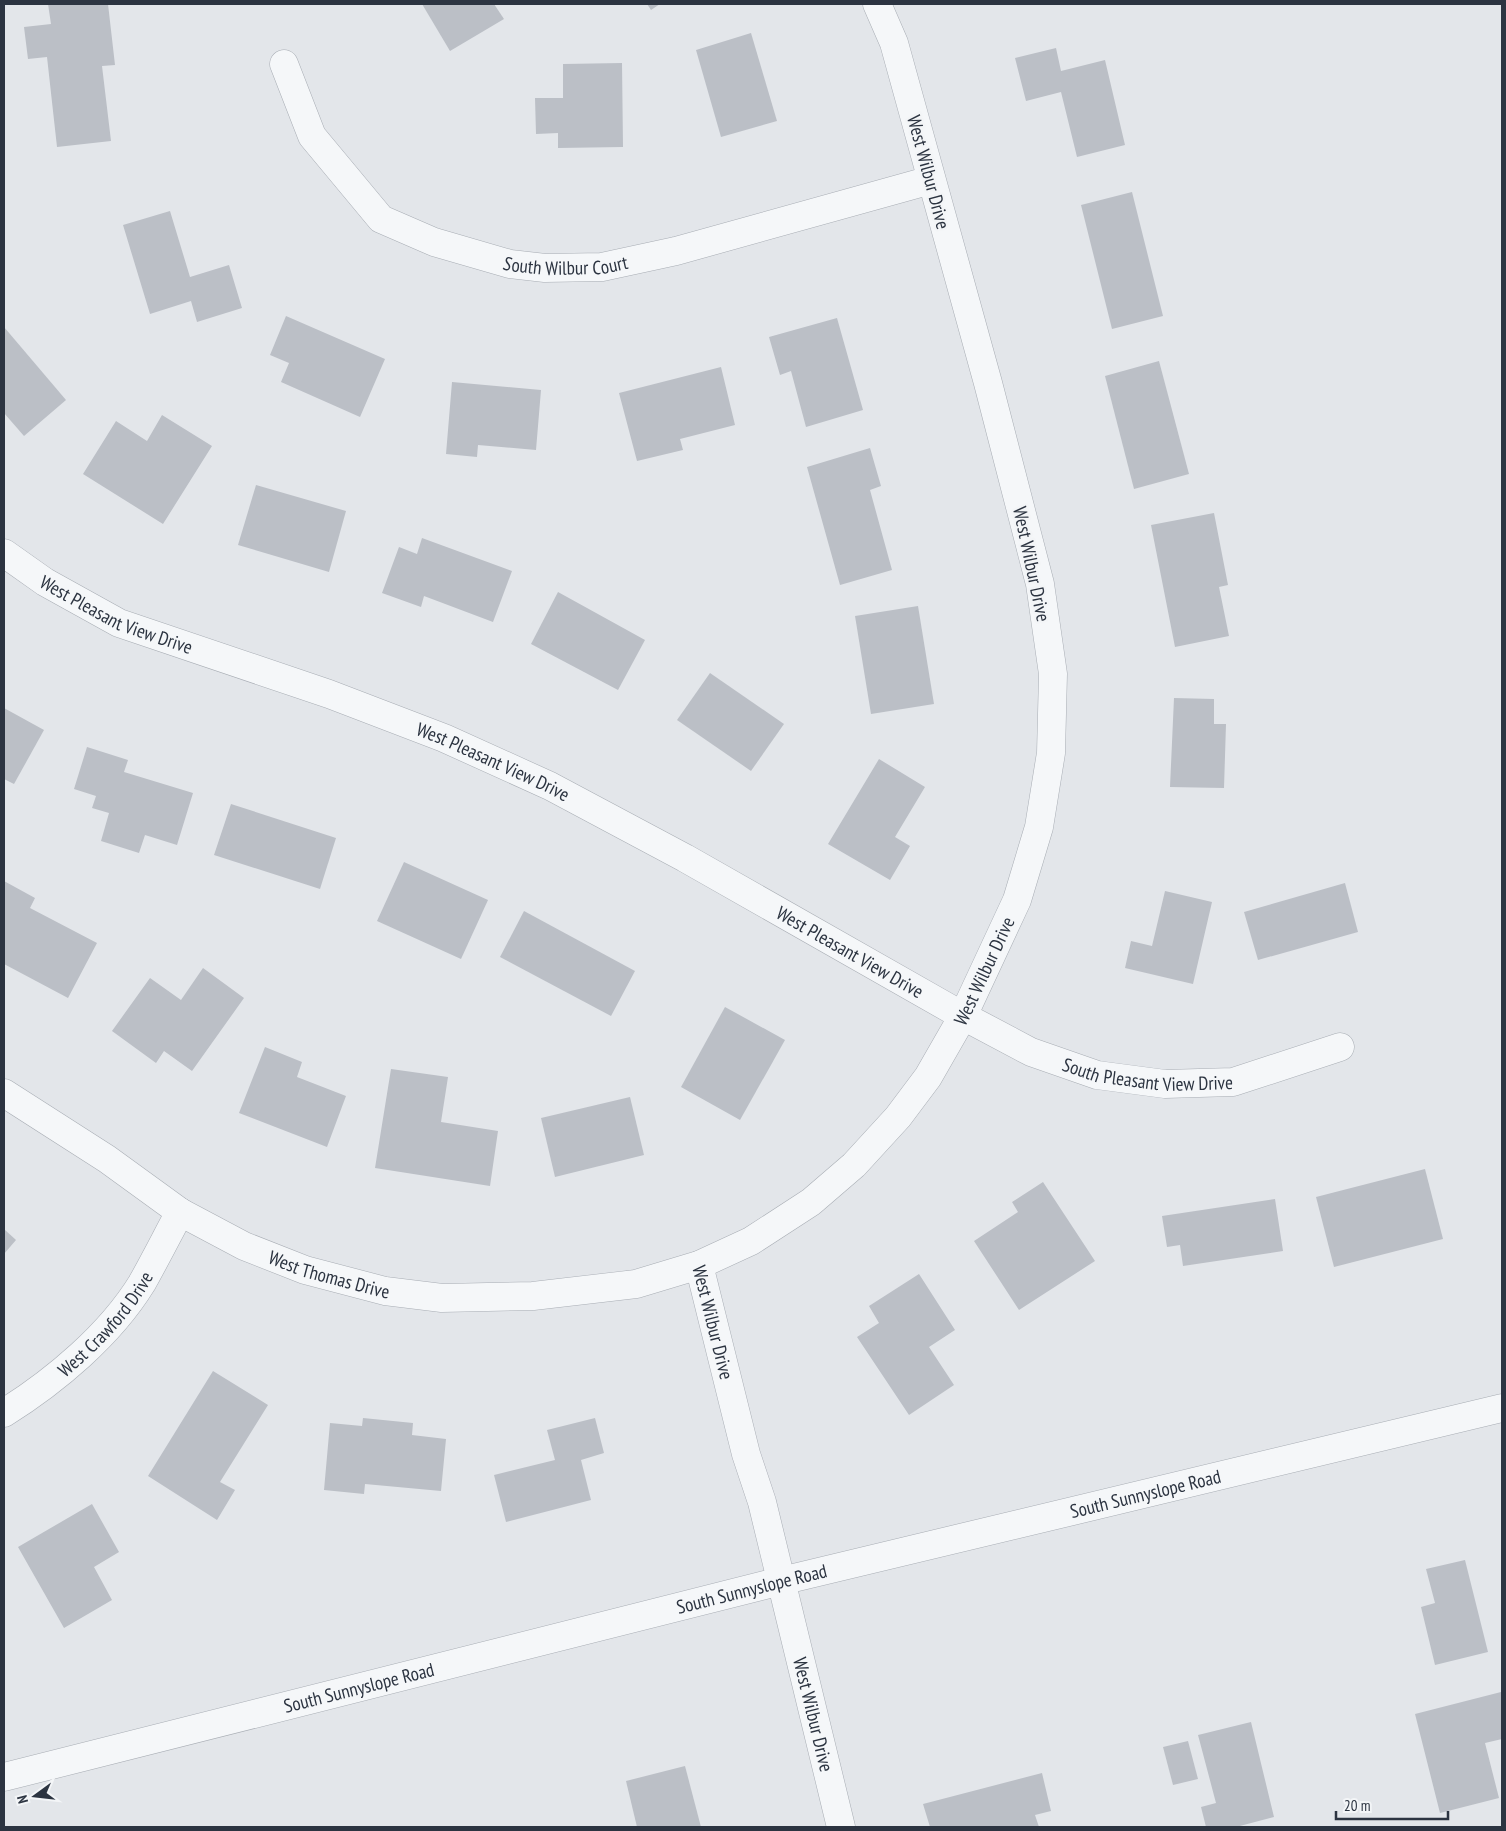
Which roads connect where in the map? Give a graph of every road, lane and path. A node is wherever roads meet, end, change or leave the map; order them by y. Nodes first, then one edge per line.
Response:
1 (877, 4) edge
2 (284, 64) dead end
3 (931, 180) junction
4 (4, 553) edge
5 (963, 1016) junction
6 (1340, 1046) dead end
7 (4, 1093) edge
8 (180, 1212) junction
9 (699, 1265) junction
10 (1502, 1408) edge
11 (4, 1413) edge
12 (781, 1581) junction
13 (4, 1777) edge
14 (842, 1827) edge

1 - 3 street, West Wilbur Drive
2 - 3 street, South Wilbur Court
3 - 5 street, West Wilbur Drive
4 - 5 street, West Pleasant View Drive
5 - 6 street, South Pleasant View Drive
5 - 9 street, West Wilbur Drive
7 - 8 street, West Thomas Drive
8 - 9 street, West Thomas Drive
8 - 11 street, West Crawford Drive
9 - 12 street, West Wilbur Drive
10 - 12 street, South Sunnyslope Road
12 - 13 street, South Sunnyslope Road
12 - 14 street, West Wilbur Drive

